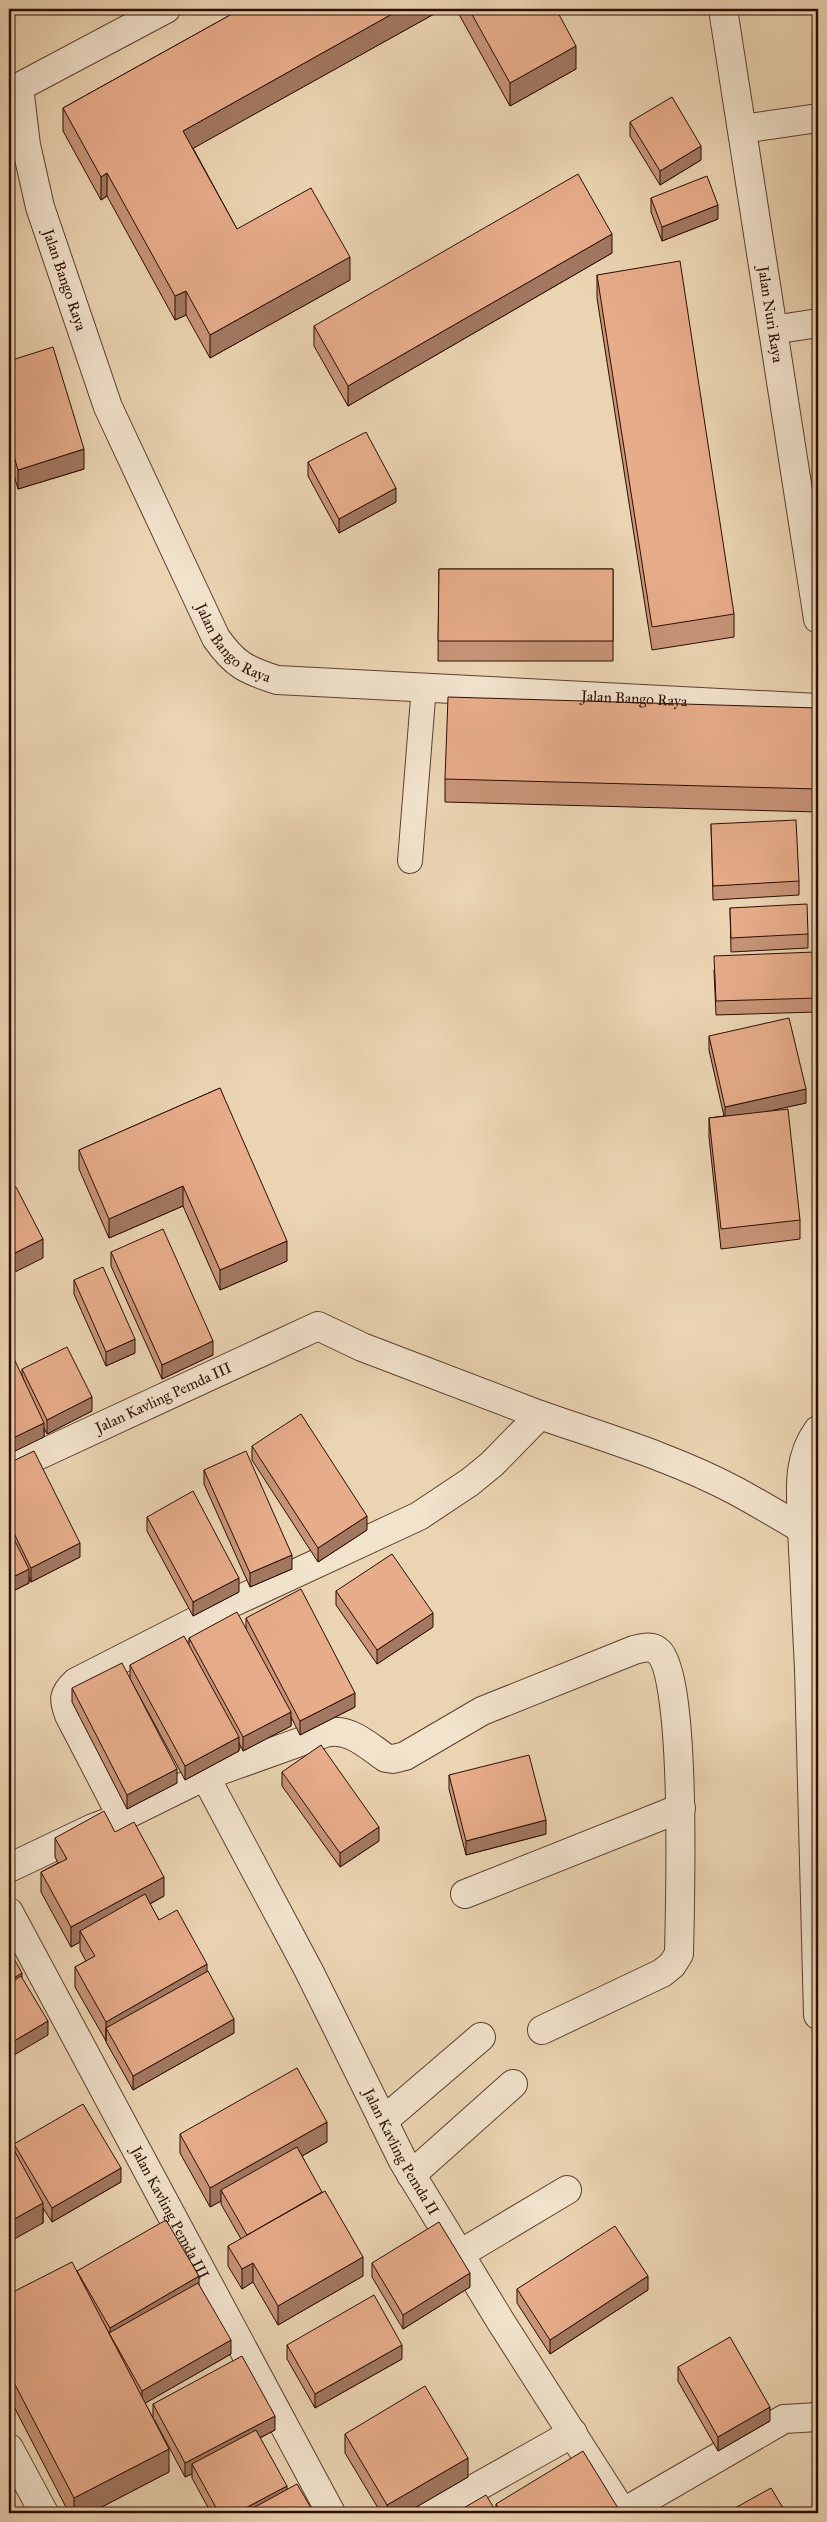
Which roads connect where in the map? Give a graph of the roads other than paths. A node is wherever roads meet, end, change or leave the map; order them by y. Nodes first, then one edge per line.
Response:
1 (166, 9) edge
2 (723, 9) edge
3 (14, 89) edge
4 (818, 118) edge
5 (742, 130) junction
6 (818, 323) edge
7 (773, 330) junction
8 (812, 538) edge
9 (818, 619) edge
10 (424, 686) junction
11 (818, 708) edge
12 (410, 861) dead end
13 (540, 1415) junction
14 (818, 1430) edge
15 (9, 1469) edge
16 (802, 1529) junction
17 (814, 1669) edge
18 (205, 1776) junction
19 (681, 1808) junction
20 (122, 1817) junction
21 (9, 1868) edge
22 (465, 1894) dead end
23 (9, 1912) edge
24 (818, 2015) edge
25 (542, 2030) dead end
26 (481, 2036) dead end
27 (513, 2084) dead end
28 (383, 2121) junction
29 (411, 2176) junction
30 (567, 2190) dead end
31 (460, 2254) junction
32 (818, 2418) edge
33 (573, 2433) junction
34 (9, 2448) edge
35 (44, 2513) edge
36 (331, 2513) edge
37 (430, 2513) edge
38 (622, 2513) edge

1 - 3 street
2 - 5 street, Jalan Nuri Raya
3 - 10 street, Jalan Bango Raya
4 - 5 street
5 - 7 street, Jalan Nuri Raya
6 - 7 street
7 - 8 street, Jalan Nuri Raya
8 - 9 street, Jalan Nuri Raya
10 - 11 street, Jalan Bango Raya
10 - 12 lane
13 - 15 street, Jalan Kavling Pemda III
13 - 16 street
13 - 20 street
14 - 16 street
16 - 17 street
17 - 24 street
18 - 19 street
18 - 20 street
18 - 28 street, Jalan Kavling Pemda II
19 - 22 street
19 - 25 street
20 - 21 street
23 - 36 street, Jalan Kavling Pemda III
26 - 28 street
27 - 29 street
28 - 29 street, Jalan Kavling Pemda II
29 - 31 street, Jalan Kavling Pemda II
30 - 31 street
31 - 33 street, Jalan Kavling Pemda II
32 - 38 street
33 - 37 street
33 - 38 street, Jalan Kavling Pemda II
34 - 35 street

